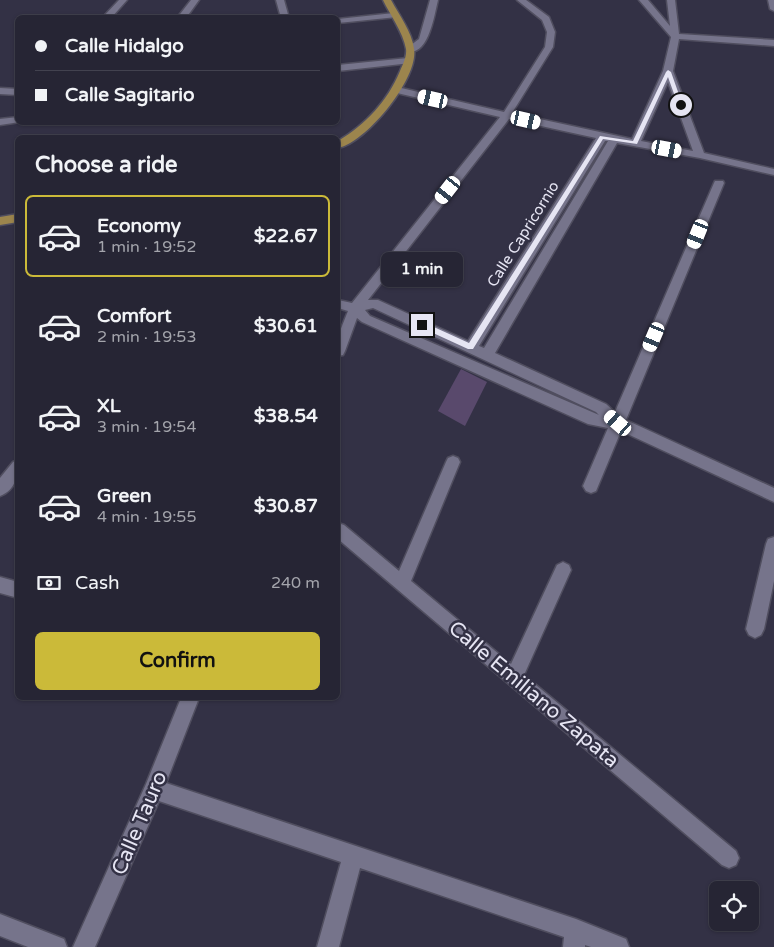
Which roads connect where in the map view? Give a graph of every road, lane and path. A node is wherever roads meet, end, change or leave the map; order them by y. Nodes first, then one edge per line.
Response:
1 (123, 0) edge
2 (195, 0) edge
3 (280, 0) edge
4 (387, 0) edge
5 (434, 0) edge
6 (521, 0) edge
7 (643, 0) edge
8 (671, 0) edge
9 (772, 0) edge
10 (774, 9) edge
11 (109, 15) edge
12 (183, 15) edge
13 (284, 15) edge
14 (394, 15) junction
15 (340, 21) edge
16 (675, 36) junction
17 (774, 43) edge
18 (410, 50) junction
19 (408, 61) junction
20 (340, 68) edge
21 (668, 72) junction
22 (397, 90) junction
23 (0, 91) edge
24 (15, 92) edge
25 (506, 116) junction
26 (15, 120) edge
27 (0, 122) edge
28 (602, 137) junction
29 (614, 139) junction
30 (635, 143) junction
31 (340, 144) edge
32 (700, 156) junction
33 (774, 172) edge
34 (719, 183) dead end
35 (15, 219) edge
36 (0, 222) edge
37 (340, 304) edge
38 (355, 308) junction
39 (340, 346) edge
40 (470, 347) junction
41 (488, 354) junction
42 (618, 423) junction
43 (454, 462) dead end
44 (15, 470) edge
45 (591, 486) dead end
46 (0, 489) edge
47 (774, 495) edge
48 (340, 532) edge
49 (774, 544) edge
50 (563, 570) dead end
51 (402, 583) junction
52 (0, 585) edge
53 (15, 589) edge
54 (755, 629) dead end
55 (514, 677) junction
56 (189, 700) edge
57 (154, 789) junction
58 (353, 855) junction
59 (729, 858) dead end
60 (0, 925) edge
61 (575, 938) edge
62 (56, 947) edge
63 (84, 947) edge
64 (328, 947) edge
65 (618, 947) edge

1 - 11 street
2 - 12 street
3 - 13 street
4 - 14 main road
5 - 18 street
6 - 25 street
7 - 16 street
8 - 16 street
9 - 10 street
14 - 15 street
14 - 18 main road
16 - 17 street
16 - 21 street
18 - 19 main road
19 - 20 street
19 - 22 main road
21 - 30 street
21 - 32 street
22 - 25 street
22 - 31 main road
23 - 24 street
25 - 28 street
25 - 38 street
26 - 27 street
28 - 29 street
28 - 40 street, Calle Capricornio
29 - 30 street
29 - 41 street, Calle Capricornio
30 - 32 street
32 - 33 street
34 - 42 street
35 - 36 main road
37 - 38 street
38 - 39 street
38 - 40 street
38 - 42 street
40 - 41 street
41 - 42 street
42 - 45 street
42 - 47 street
43 - 51 street
44 - 46 street
48 - 51 street, Calle Emiliano Zapata
49 - 54 street
50 - 55 street
51 - 55 street, Calle Emiliano Zapata
52 - 53 street
55 - 59 street, Calle Emiliano Zapata
56 - 57 street, Calle Tauro
57 - 58 street
57 - 63 street, Calle Tauro
58 - 61 street
58 - 64 street
60 - 62 street
61 - 65 street

